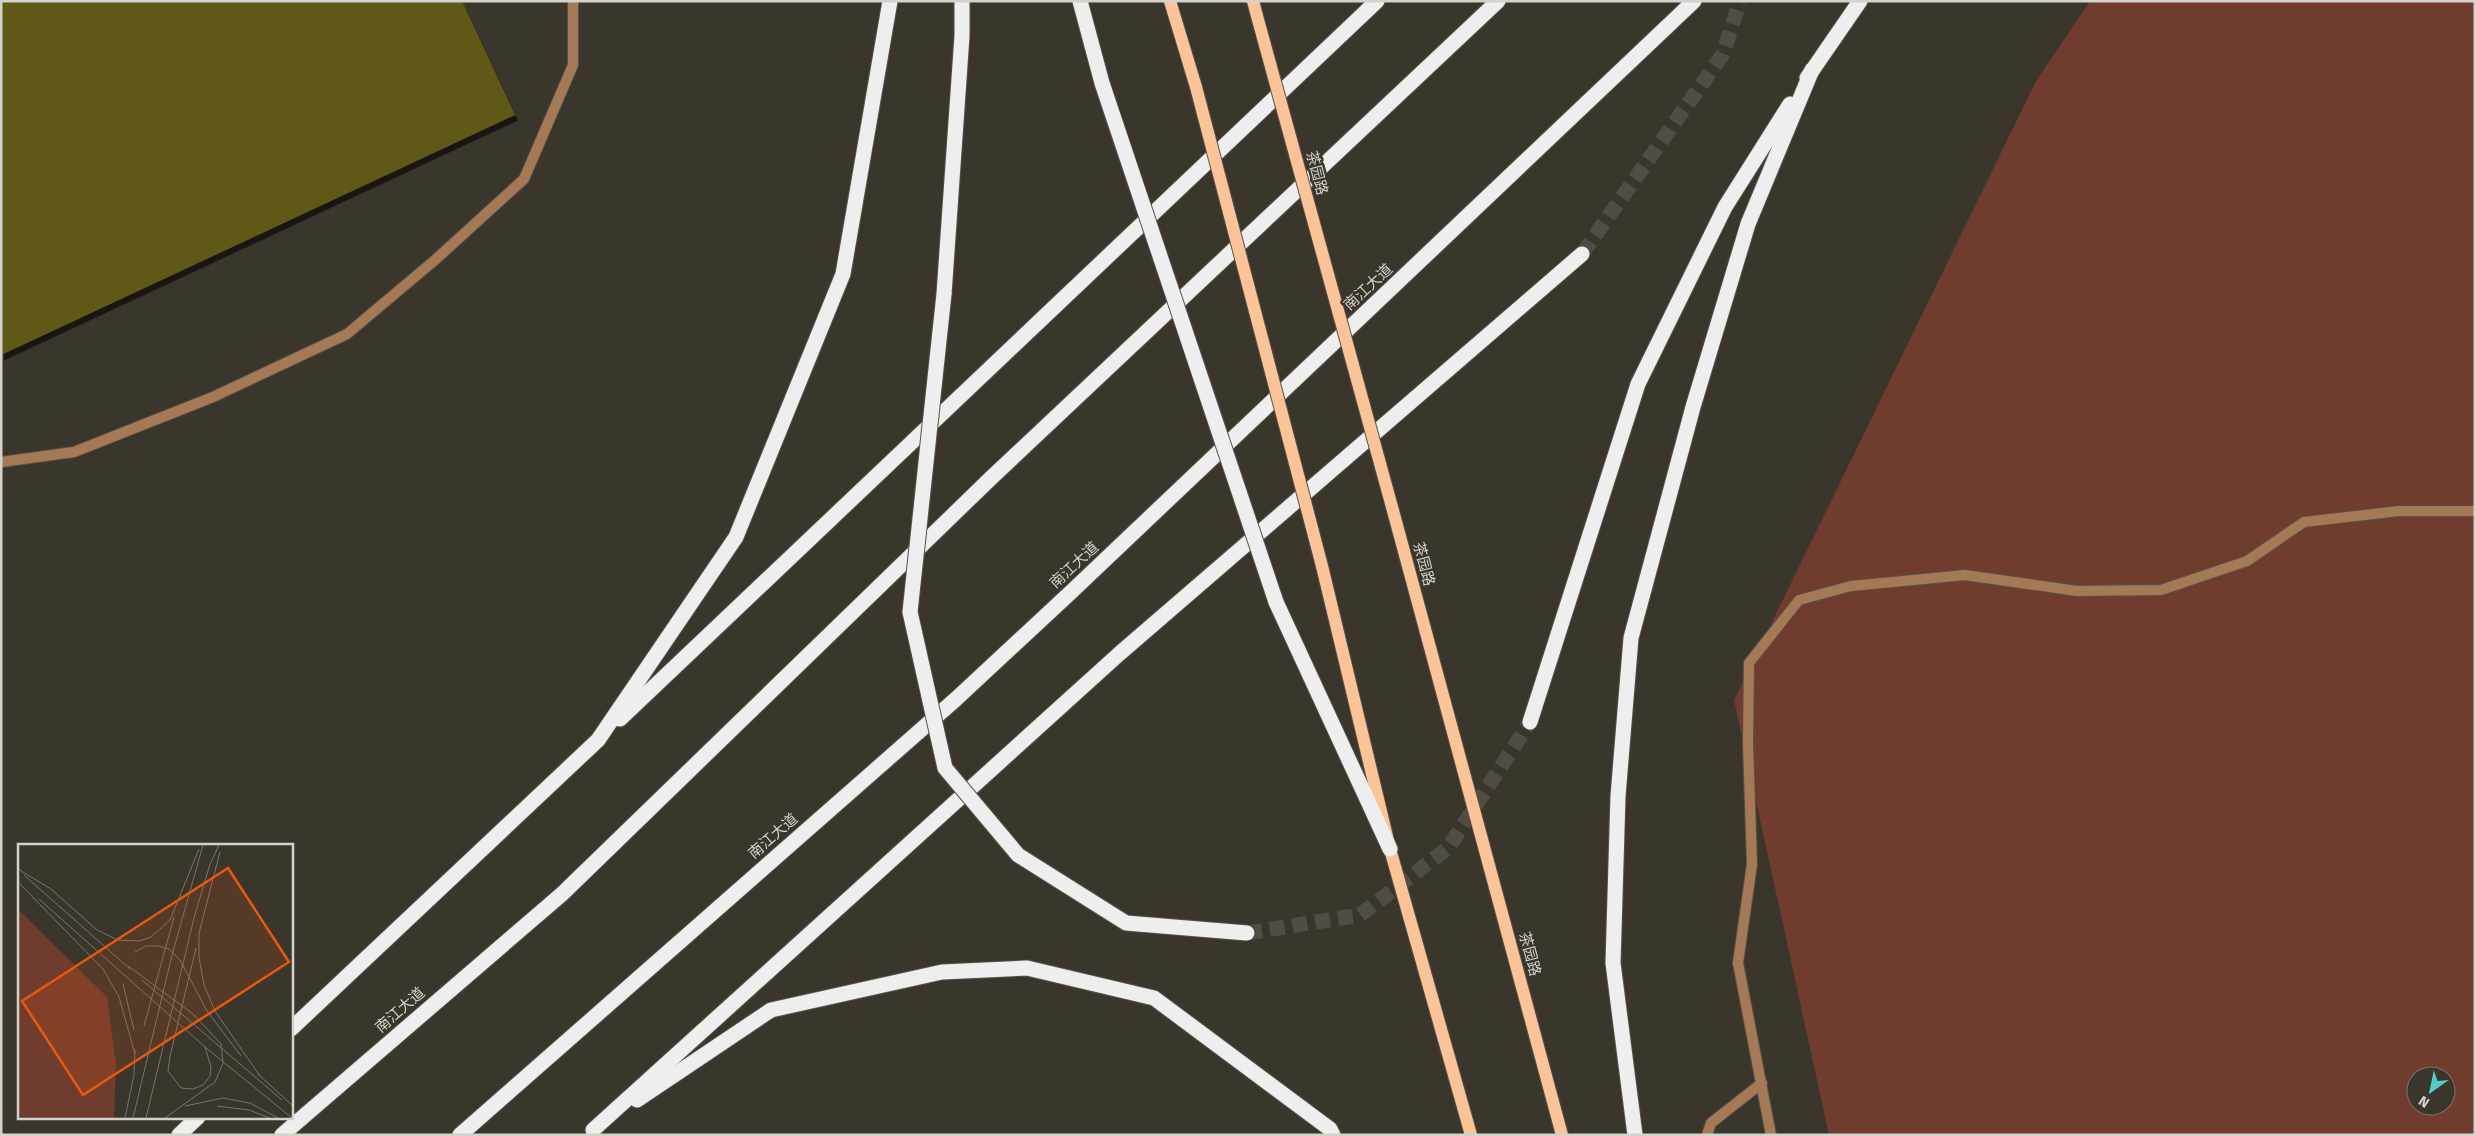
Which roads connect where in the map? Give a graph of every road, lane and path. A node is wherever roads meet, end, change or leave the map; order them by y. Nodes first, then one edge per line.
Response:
1 (573, 1) edge
2 (890, 1) edge
3 (962, 1) edge
4 (1080, 1) edge
5 (1170, 1) edge
6 (1253, 1) edge
7 (1377, 1) edge
8 (1498, 1) edge
9 (1694, 1) edge
10 (1860, 1) edge
11 (1812, 70) junction
12 (1582, 254) tunnel mouth
13 (1, 462) edge
14 (2475, 511) edge
15 (1530, 722) tunnel mouth
16 (598, 740) junction
17 (1390, 849) junction
18 (1247, 933) tunnel mouth
19 (292, 1028) edge
20 (1762, 1083) junction
21 (197, 1118) edge
22 (590, 1132) edge
23 (179, 1135) edge
24 (282, 1135) edge
25 (460, 1135) edge
26 (1333, 1135) edge
27 (1471, 1135) edge
28 (1562, 1135) edge
29 (1635, 1135) edge
30 (1707, 1135) edge
31 (1771, 1135) edge

1 - 13 street
2 - 16 highway
3 - 18 highway, bridge
4 - 17 highway, bridge
5 - 17 main road, bridge
6 - 28 main road, 茶园路, bridge
7 - 16 highway
8 - 24 highway, 南江大道
9 - 25 highway, 南江大道
10 - 11 highway
11 - 15 highway
11 - 29 highway
12 - 22 highway
14 - 20 street
16 - 19 highway
17 - 27 main road
20 - 30 street
20 - 31 street
21 - 23 highway
22 - 26 highway

